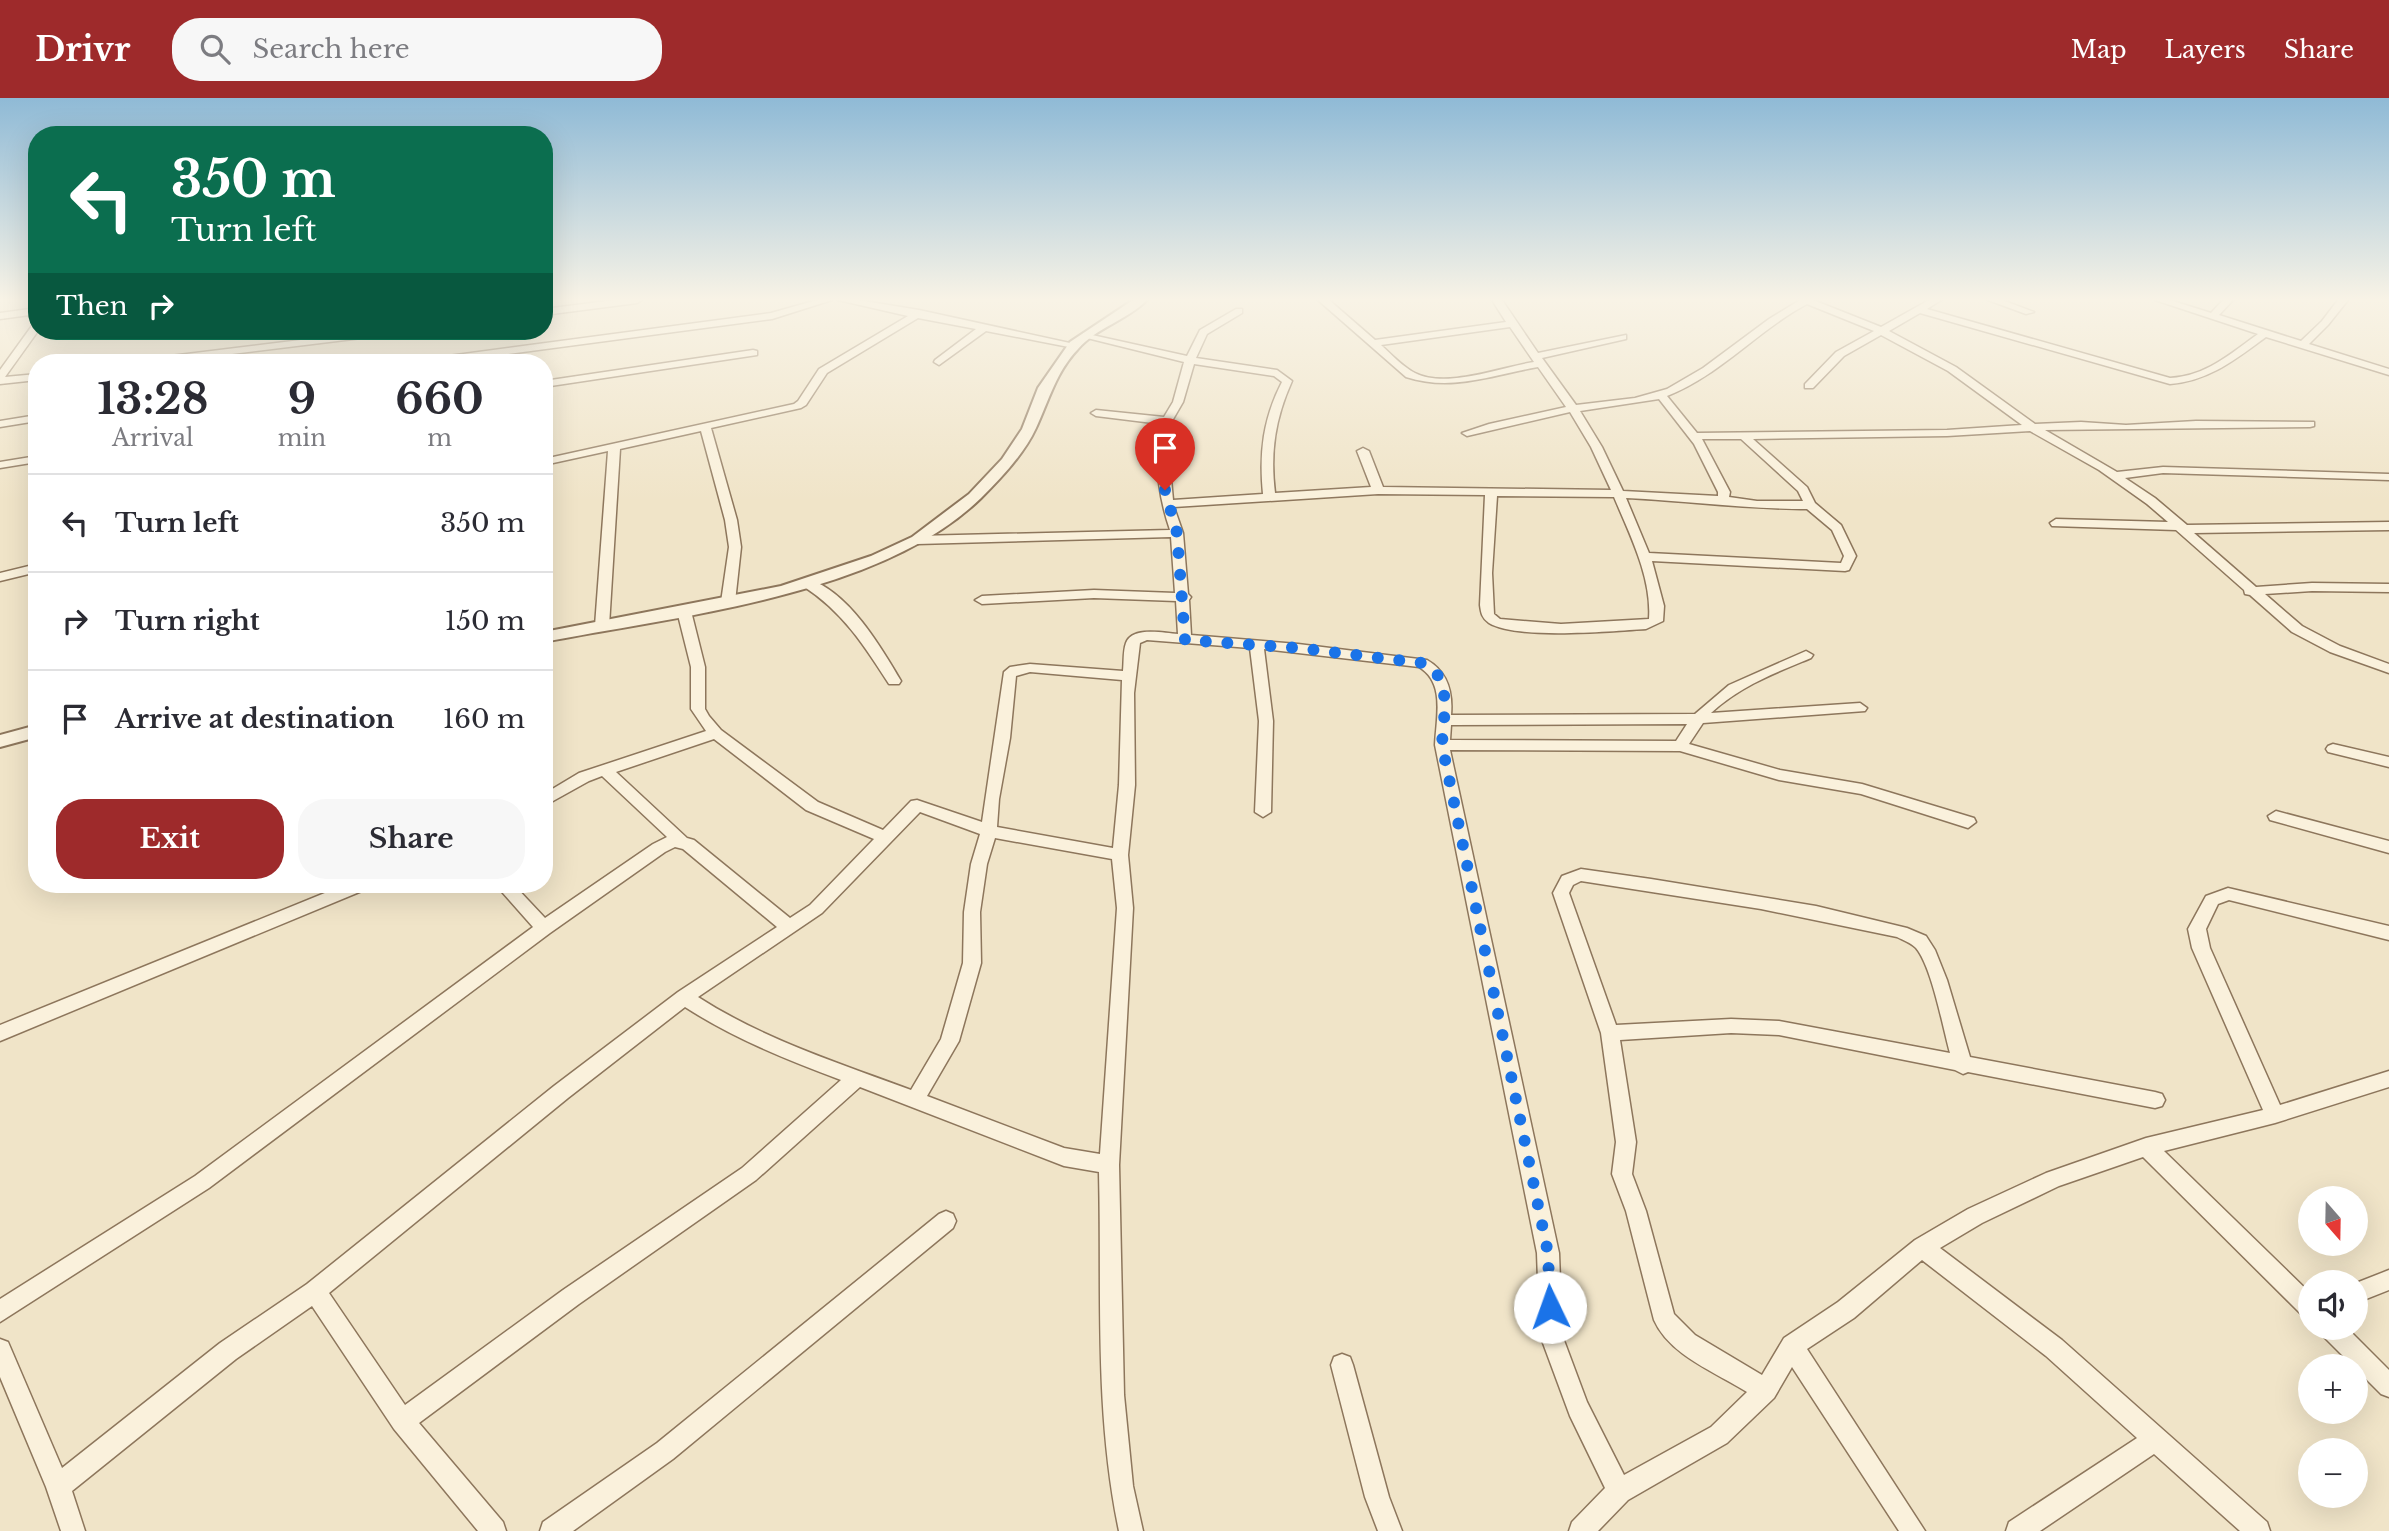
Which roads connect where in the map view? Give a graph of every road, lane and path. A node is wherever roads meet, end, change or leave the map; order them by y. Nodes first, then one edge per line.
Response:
1 (659, 367) edge
2 (830, 367) edge
3 (1059, 367) edge
4 (1188, 367) edge
5 (1236, 367) edge
6 (1401, 367) edge
7 (1507, 367) edge
8 (1541, 367) edge
9 (1709, 367) edge
10 (1828, 367) edge
11 (1948, 367) edge
12 (2120, 367) edge
13 (2217, 367) edge
14 (28, 377) edge
15 (0, 379) edge
16 (553, 383) edge
17 (1809, 386) dead end
18 (1661, 395) junction
19 (1571, 409) junction
20 (1096, 413) dead end
21 (28, 419) edge
22 (1167, 421) junction
23 (0, 424) edge
24 (2310, 424) dead end
25 (705, 427) junction
26 (2034, 429) junction
27 (1467, 433) dead end
28 (1746, 435) junction
29 (1694, 436) junction
30 (614, 448) junction
31 (1363, 451) dead end
32 (28, 460) edge
33 (553, 460) edge
34 (0, 465) edge
35 (2115, 476) junction
36 (2389, 477) edge
37 (1378, 490) junction
38 (1492, 491) junction
39 (1616, 494) junction
40 (1269, 496) junction
41 (1723, 500) junction
42 (1167, 503) junction
43 (1810, 505) junction
44 (2056, 523) dead end
45 (2389, 526) edge
46 (2183, 528) junction
47 (1177, 533) junction
48 (917, 540) junction
49 (1645, 557) junction
50 (28, 570) edge
51 (0, 577) edge
52 (808, 583) junction
53 (2389, 587) edge
54 (2250, 591) junction
55 (1184, 597) junction
56 (982, 600) dead end
57 (728, 602) junction
58 (684, 611) junction
59 (602, 626) junction
60 (553, 635) edge
61 (1185, 640) junction
62 (1256, 644) junction
63 (1806, 656) dead end
64 (2389, 669) edge
65 (1129, 676) junction
66 (894, 681) dead end
67 (1860, 708) dead end
68 (1696, 719) junction
69 (1443, 720) junction
70 (28, 733) edge
71 (716, 733) junction
72 (0, 741) edge
73 (1442, 745) junction
74 (1680, 746) junction
75 (2333, 749) dead end
76 (2389, 762) edge
77 (606, 771) junction
78 (553, 796) edge
79 (1263, 812) dead end
80 (2276, 816) dead end
81 (1968, 822) dead end
82 (989, 831) junction
83 (883, 837) junction
84 (681, 841) junction
85 (2389, 847) edge
86 (1120, 855) junction
87 (341, 893) edge
88 (511, 893) edge
89 (544, 928) junction
90 (790, 928) junction
91 (2389, 933) edge
92 (684, 997) junction
93 (0, 1033) edge
94 (1610, 1033) junction
95 (1963, 1066) junction
96 (857, 1078) junction
97 (2389, 1079) edge
98 (915, 1100) junction
99 (2155, 1100) dead end
100 (2275, 1115) junction
101 (2146, 1147) junction
102 (1110, 1165) junction
103 (946, 1221) dead end
104 (1922, 1247) junction
105 (2389, 1280) edge
106 (2368, 1288) edge
107 (315, 1291) junction
108 (2298, 1296) edge
109 (0, 1311) edge
110 (2344, 1340) edge
111 (1792, 1346) junction
112 (0, 1350) edge
113 (1342, 1365) dead end
114 (2389, 1386) edge
115 (1766, 1390) junction
116 (402, 1421) junction
117 (2154, 1440) junction
118 (58, 1487) junction
119 (1619, 1491) junction
120 (1584, 1530) edge
121 (73, 1531) edge
122 (494, 1531) edge
123 (552, 1531) edge
124 (1130, 1531) edge
125 (1390, 1531) edge
126 (1913, 1531) edge
127 (2018, 1531) edge
128 (2258, 1531) edge

1 - 16 street
2 - 25 street
3 - 48 street
4 - 22 street
5 - 40 street
6 - 7 street
8 - 19 street
9 - 18 street
10 - 17 street
11 - 26 street
12 - 13 street
14 - 15 street
18 - 19 street
18 - 29 street
19 - 27 street
19 - 39 street
20 - 22 street
21 - 23 street
22 - 42 street
24 - 26 street
25 - 30 street
25 - 57 street
26 - 28 street
26 - 35 street
28 - 29 street
28 - 43 street
29 - 41 street
30 - 33 street
30 - 59 street
31 - 37 street
32 - 34 street
35 - 36 street
35 - 46 street
37 - 38 street
37 - 40 street
38 - 39 street
38 - 49 street
39 - 41 street
39 - 49 street
40 - 42 street
41 - 43 street
42 - 47 street
43 - 49 street
44 - 46 street
45 - 46 street
46 - 54 street
47 - 48 street
47 - 55 street
48 - 52 street
50 - 51 street
52 - 57 street
52 - 66 street
53 - 54 street
54 - 64 street
55 - 56 street
55 - 61 street
57 - 58 street
58 - 59 street
58 - 71 street
59 - 60 street
61 - 62 street
61 - 65 street
62 - 69 street
62 - 79 street
63 - 68 street
65 - 82 street
65 - 86 street
67 - 68 street
68 - 69 street
68 - 74 street
69 - 73 street
70 - 72 street
71 - 77 street
71 - 83 street
73 - 74 street
73 - 119 street
74 - 81 street
75 - 76 street
77 - 78 street
77 - 84 street
80 - 85 street
82 - 83 street
82 - 86 street
82 - 98 street
83 - 90 street
84 - 89 street
84 - 90 street
86 - 102 street
87 - 93 street
88 - 89 street
89 - 109 street
90 - 92 street
91 - 100 street
92 - 96 street
92 - 107 street
94 - 95 street
94 - 95 street
94 - 115 street
95 - 99 street
96 - 98 street
96 - 116 street
97 - 100 street
98 - 102 street
100 - 101 street
101 - 104 street
101 - 108 street
102 - 124 street
103 - 123 street
104 - 111 street
104 - 117 street
105 - 106 street
107 - 116 street
107 - 118 street
110 - 114 street
111 - 115 street
111 - 126 street
112 - 118 street
113 - 125 street
115 - 119 street
116 - 122 street
117 - 127 street
117 - 128 street
118 - 121 street
119 - 120 street

